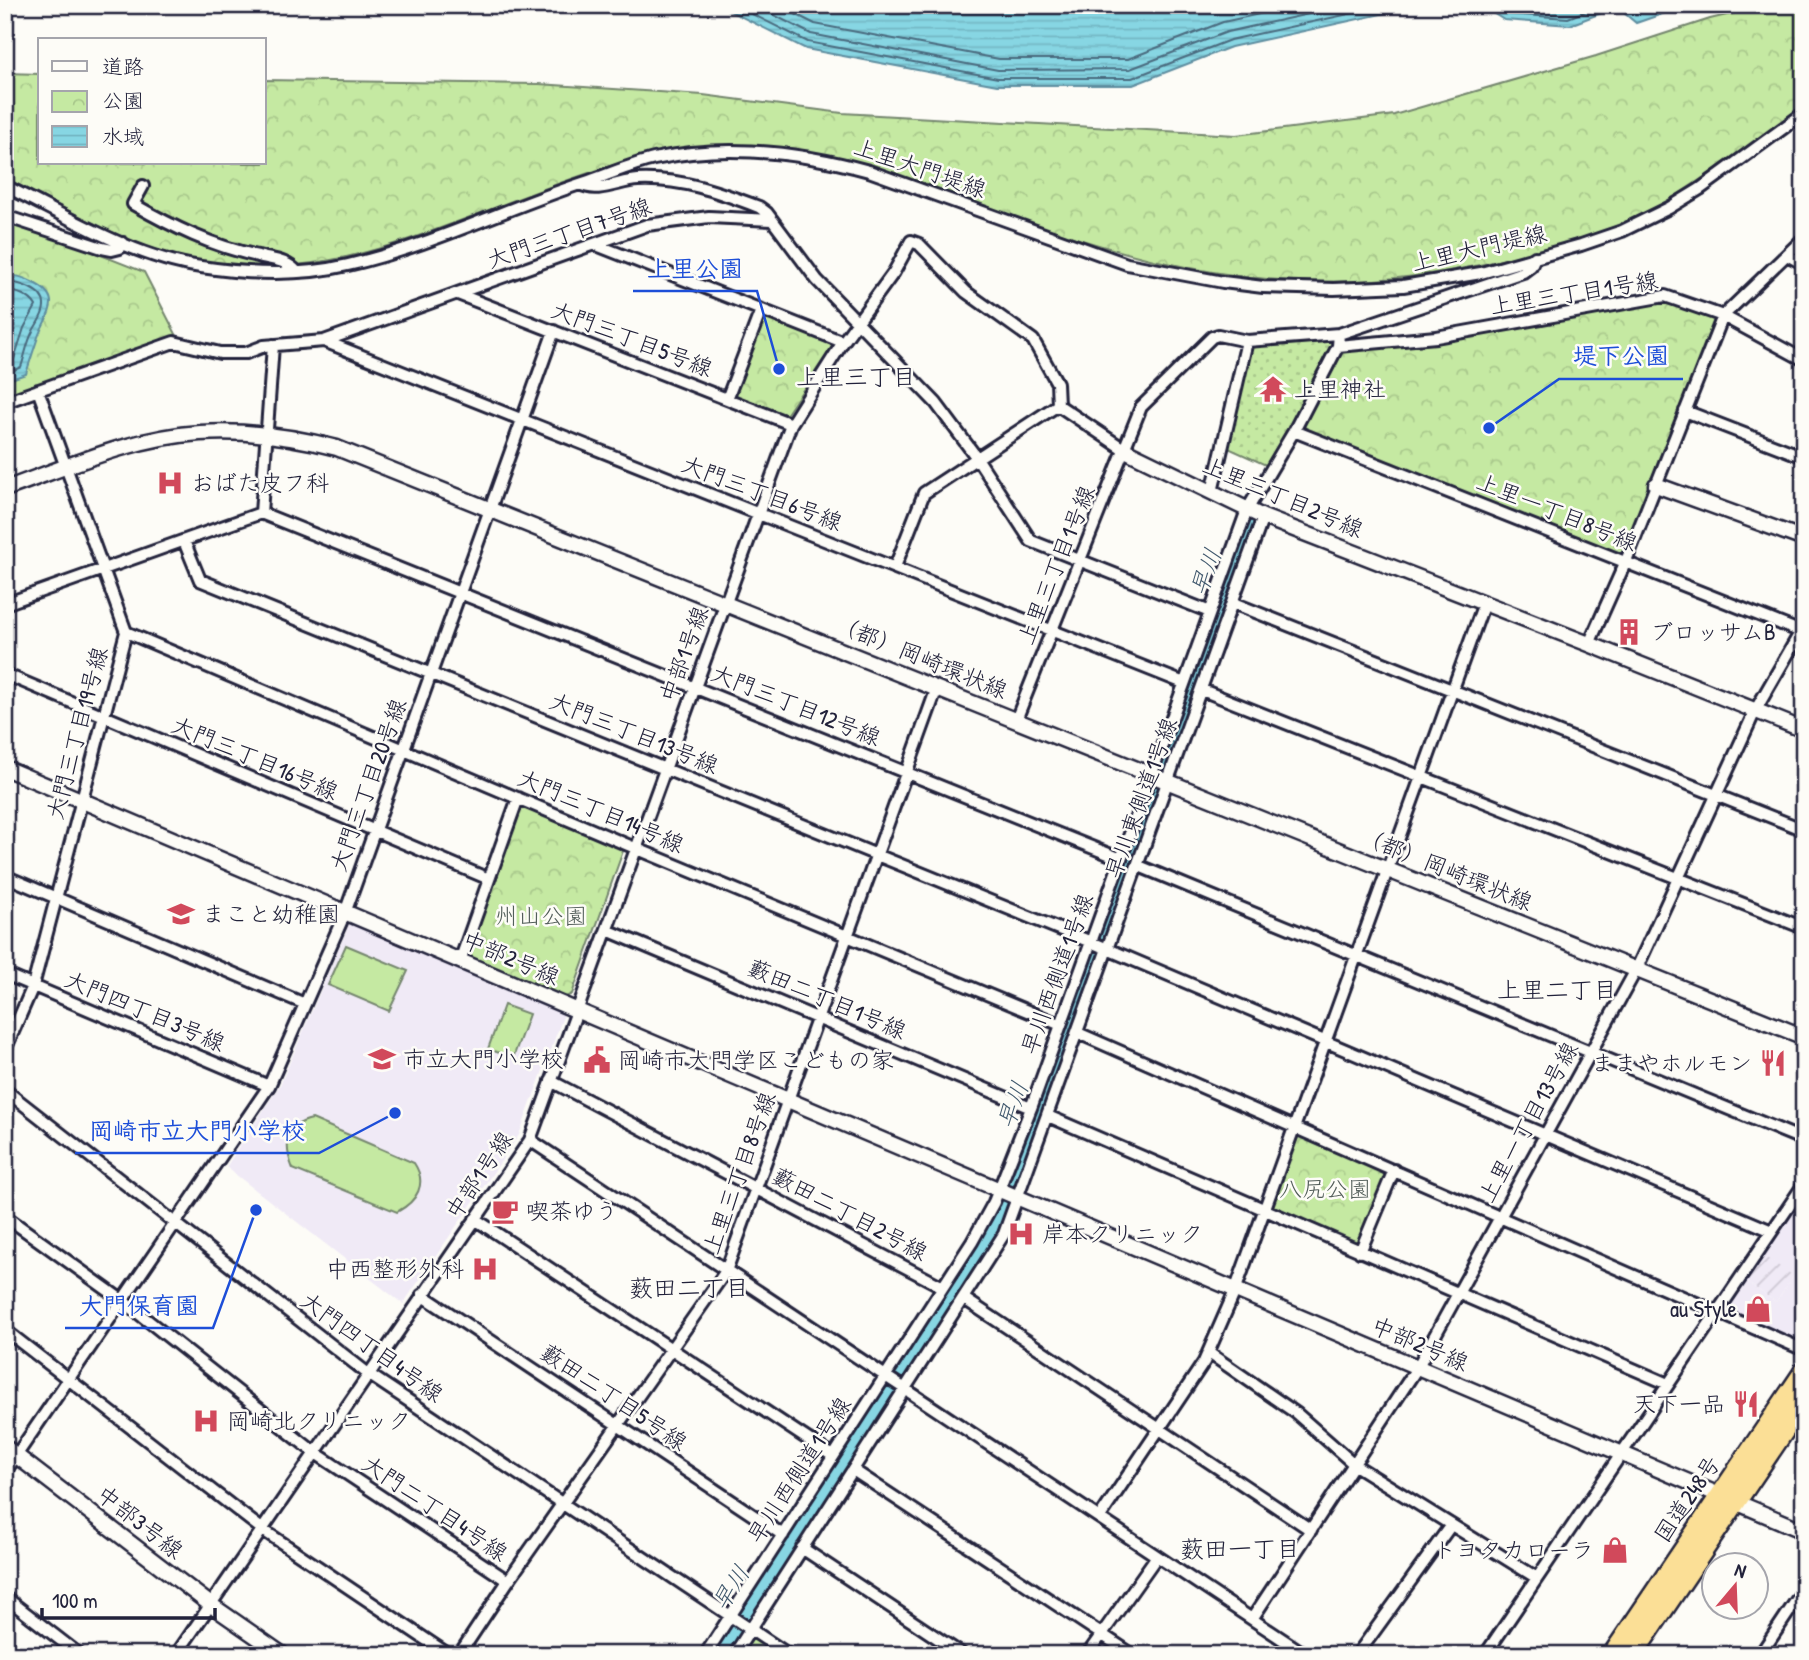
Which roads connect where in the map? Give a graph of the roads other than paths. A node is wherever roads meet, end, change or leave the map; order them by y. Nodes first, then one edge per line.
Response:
1 (1804, 113) edge
2 (580, 184) junction
3 (5, 186) edge
4 (143, 187) dead end
5 (5, 216) edge
6 (772, 220) junction
7 (1804, 238) edge
8 (123, 243) junction
9 (594, 244) junction
10 (1787, 254) junction
11 (1535, 257) junction
12 (1804, 264) edge
13 (297, 272) junction
14 (458, 294) junction
15 (761, 310) junction
16 (1723, 316) junction
17 (858, 323) junction
18 (554, 331) junction
19 (1338, 340) junction
20 (324, 341) junction
21 (1247, 341) junction
22 (843, 342) junction
23 (273, 345) junction
24 (1804, 360) edge
25 (38, 390) junction
26 (727, 399) junction
27 (5, 401) edge
28 (1058, 405) junction
29 (1685, 411) junction
30 (522, 420) junction
31 (790, 424) junction
32 (1294, 430) junction
33 (267, 434) junction
34 (1125, 450) junction
35 (1804, 457) edge
36 (977, 458) junction
37 (67, 467) junction
38 (1656, 485) junction
39 (5, 489) edge
40 (1212, 492) junction
41 (490, 509) junction
42 (1247, 510) junction
43 (261, 513) junction
44 (759, 514) junction
45 (1264, 517) junction
46 (1804, 539) edge
47 (184, 541) junction
48 (1080, 561) junction
49 (1626, 561) junction
50 (895, 567) junction
51 (104, 568) junction
52 (460, 593) junction
53 (724, 603) junction
54 (1233, 603) junction
55 (1484, 603) junction
56 (5, 604) edge
57 (1210, 612) junction
58 (1803, 630) edge
59 (1052, 631) junction
60 (126, 632) junction
61 (1588, 644) junction
62 (431, 673) junction
63 (5, 674) edge
64 (1184, 683) junction
65 (694, 687) junction
66 (937, 688) junction
67 (1202, 690) junction
68 (1452, 691) junction
69 (1755, 711) junction
70 (103, 716) junction
71 (1016, 720) junction
72 (1804, 730) edge
73 (402, 750) junction
74 (5, 768) edge
75 (665, 768) junction
76 (906, 772) junction
77 (1151, 774) junction
78 (1420, 776) junction
79 (1170, 782) junction
80 (1716, 795) junction
81 (518, 798) junction
82 (81, 801) junction
83 (375, 831) junction
84 (1804, 831) edge
85 (635, 848) junction
86 (876, 855) junction
87 (1121, 859) junction
88 (1139, 866) junction
89 (1386, 870) junction
90 (5, 876) edge
91 (1678, 877) junction
92 (489, 879) junction
93 (56, 898) junction
94 (345, 913) junction
95 (1804, 928) edge
96 (607, 930) junction
97 (847, 936) junction
98 (1091, 942) junction
99 (1108, 949) junction
100 (1356, 954) junction
101 (460, 961) junction
102 (1636, 970) junction
103 (5, 974) edge
104 (33, 986) junction
105 (305, 1004) junction
106 (577, 1011) junction
107 (817, 1018) junction
108 (1061, 1025) junction
109 (1077, 1033) junction
110 (1804, 1037) edge
111 (1326, 1041) junction
112 (5, 1049) edge
113 (1591, 1052) junction
114 (551, 1081) junction
115 (269, 1086) junction
116 (5, 1090) edge
117 (787, 1100) junction
118 (1031, 1108) junction
119 (1048, 1116) junction
120 (1295, 1128) junction
121 (1545, 1135) junction
122 (530, 1139) junction
123 (1804, 1140) edge
124 (1394, 1170) junction
125 (1804, 1184) edge
126 (756, 1188) junction
127 (999, 1190) junction
128 (1018, 1198) junction
129 (1265, 1210) junction
130 (5, 1216) edge
131 (1500, 1217) junction
132 (475, 1219) junction
133 (175, 1223) junction
134 (1772, 1231) junction
135 (1360, 1252) junction
136 (726, 1270) junction
137 (943, 1287) junction
138 (1236, 1291) junction
139 (1458, 1293) junction
140 (422, 1295) junction
141 (963, 1298) junction
142 (122, 1301) junction
143 (1717, 1312) junction
144 (5, 1330) edge
145 (672, 1348) junction
146 (1804, 1350) edge
147 (1209, 1353) junction
148 (1417, 1368) junction
149 (1804, 1371) edge
150 (368, 1373) junction
151 (885, 1376) junction
152 (69, 1379) junction
153 (1668, 1384) junction
154 (905, 1389) junction
155 (1804, 1402) edge
156 (618, 1425) junction
157 (1159, 1429) junction
158 (11, 1451) edge
159 (314, 1452) junction
160 (1621, 1454) junction
161 (833, 1456) junction
162 (1355, 1465) junction
163 (853, 1469) junction
164 (5, 1472) edge
165 (1718, 1496) junction
166 (1736, 1503) junction
167 (563, 1504) junction
168 (1100, 1517) junction
169 (1451, 1525) junction
170 (262, 1530) junction
171 (1311, 1531) junction
172 (1804, 1531) edge
173 (783, 1535) junction
174 (802, 1549) junction
175 (1157, 1556) junction
176 (1537, 1578) junction
177 (508, 1581) junction
178 (1804, 1590) edge
179 (5, 1597) edge
180 (211, 1605) junction
181 (730, 1615) junction
182 (1252, 1619) junction
183 (750, 1629) junction
184 (1102, 1634) junction
185 (80, 1655) edge
186 (176, 1655) edge
187 (283, 1655) edge
188 (449, 1655) edge
189 (459, 1655) edge
190 (705, 1655) edge
191 (734, 1655) edge
192 (789, 1655) edge
193 (963, 1655) edge
194 (1087, 1655) edge
195 (1133, 1655) edge
196 (1306, 1655) edge
197 (1357, 1655) edge
198 (1485, 1655) edge
199 (1612, 1655) edge
200 (1633, 1655) edge
201 (1759, 1655) edge

1 - 11 street, 上里大門堤線
2 - 6 street
2 - 11 street, 上里大門堤線
2 - 13 street, 上里大門堤線
3 - 8 street, 上里大門堤線
4 - 13 street
5 - 8 street
6 - 9 street, 大門三丁目7号線
6 - 17 street
7 - 10 street
8 - 13 street, 上里大門堤線
9 - 14 street, 大門三丁目7号線
9 - 15 street
10 - 12 street
10 - 16 street
11 - 19 street
14 - 18 street, 大門三丁目5号線
14 - 20 street, 大門三丁目7号線
15 - 22 street
15 - 26 street
16 - 19 street, 上里三丁目1号線
16 - 24 street, 上里三丁目1号線
16 - 29 street
17 - 22 street, 中部1号線
17 - 28 street
17 - 36 street
18 - 26 street, 大門三丁目5号線
18 - 30 street, 大門三丁目20号線
19 - 21 street, 上里三丁目1号線
19 - 32 street, 早川西側道1号線
20 - 23 street, 大門三丁目7号線
20 - 30 street, 大門三丁目6号線
21 - 34 street, 上里三丁目1号線
21 - 40 street
22 - 31 street, 中部1号線
23 - 25 street, 大門三丁目7号線
23 - 33 street
25 - 27 street, 大門三丁目7号線
25 - 37 street, 大門三丁目19号線
26 - 31 street, 大門三丁目5号線
28 - 34 street, 上里三丁目2号線
28 - 36 street
29 - 35 street
29 - 38 street
30 - 41 street, 大門三丁目20号線
30 - 44 street, 大門三丁目6号線
31 - 44 street, 中部1号線
32 - 42 street, 早川西側道1号線
32 - 49 street, 上里一丁目8号線
33 - 37 street, （都）岡崎環状線
33 - 41 street, （都）岡崎環状線
33 - 43 street
34 - 40 street, 上里三丁目2号線
34 - 48 street, 上里三丁目1号線
36 - 48 street
36 - 50 street
37 - 39 street, （都）岡崎環状線
37 - 51 street, 大門三丁目19号線
38 - 46 street
38 - 49 street
40 - 42 street, 上里三丁目2号線
41 - 52 street, 大門三丁目20号線
41 - 53 street, （都）岡崎環状線
42 - 45 street, 上里三丁目2号線
42 - 57 street, 早川西側道1号線
43 - 47 street
43 - 52 street, 大門三丁目12号線
44 - 50 street, 大門三丁目6号線
44 - 53 street, 中部1号線
45 - 54 street, 早川東側道1号線
45 - 55 street, 上里三丁目2号線
47 - 51 street
47 - 62 street, 大門三丁目13号線
48 - 57 street
48 - 59 street, 上里三丁目1号線
49 - 58 street, 上里一丁目8号線
49 - 61 street
50 - 59 street, 大門三丁目6号線
51 - 56 street
51 - 60 street, 大門三丁目19号線
52 - 62 street, 大門三丁目20号線
52 - 65 street, 大門三丁目12号線
53 - 65 street, 中部1号線
53 - 66 street, （都）岡崎環状線
54 - 67 street, 早川東側道1号線
54 - 68 street
55 - 61 street, 上里三丁目2号線
55 - 68 street
57 - 64 street, 早川西側道1号線
58 - 69 street, 上里一丁目13号線
59 - 64 street, 大門三丁目6号線
59 - 71 street, 上里三丁目1号線
60 - 70 street, 大門三丁目19号線
60 - 73 street, 大門三丁目14号線
61 - 69 street, 上里三丁目2号線
62 - 73 street, 大門三丁目20号線
62 - 75 street, 大門三丁目13号線
63 - 70 street, 大門三丁目16号線
64 - 77 street, 早川西側道1号線
65 - 75 street, 中部1号線
65 - 76 street, 大門三丁目12号線
66 - 71 street, （都）岡崎環状線
66 - 76 street, 上里三丁目8号線
67 - 78 street
67 - 79 street, 早川東側道1号線
68 - 78 street
68 - 80 street
69 - 72 street, 上里三丁目2号線
69 - 80 street, 上里一丁目13号線
70 - 82 street, 大門三丁目19号線
70 - 83 street, 大門三丁目16号線
71 - 77 street, （都）岡崎環状線
73 - 81 street, 大門三丁目14号線
73 - 83 street, 大門三丁目20号線
74 - 82 street, 中部2号線
75 - 85 street, 中部1号線
75 - 86 street, 大門三丁目13号線
76 - 86 street, 上里三丁目8号線
76 - 87 street, 大門三丁目12号線
77 - 79 street, （都）岡崎環状線
77 - 87 street, 早川西側道1号線
78 - 89 street
78 - 91 street
79 - 88 street, 早川東側道1号線
79 - 89 street, （都）岡崎環状線
80 - 84 street
80 - 91 street, 上里一丁目13号線
81 - 85 street, 大門三丁目14号線
81 - 92 street
82 - 93 street, 大門三丁目19号線
82 - 94 street, 中部2号線
83 - 92 street, 大門三丁目16号線
83 - 94 street, 大門三丁目20号線
85 - 96 street, 中部1号線
85 - 97 street, 大門三丁目14号線
86 - 97 street, 上里三丁目8号線
86 - 98 street, 大門三丁目13号線
87 - 98 street, 早川西側道1号線
88 - 99 street, 早川東側道1号線
88 - 100 street
89 - 100 street
89 - 102 street, （都）岡崎環状線
90 - 93 street
91 - 95 street
91 - 102 street, 上里一丁目13号線
92 - 101 street
93 - 104 street, 大門三丁目19号線
93 - 105 street
94 - 101 street, 中部2号線
94 - 105 street, 大門三丁目20号線
96 - 106 street, 中部1号線
96 - 107 street, 藪田二丁目1号線
97 - 107 street, 上里三丁目8号線
97 - 108 street, 大門三丁目14号線
98 - 99 street, 大門三丁目13号線
98 - 108 street, 早川西側道1号線
99 - 109 street, 早川東側道1号線
99 - 111 street, 大門三丁目13号線
100 - 111 street
100 - 113 street
101 - 106 street, 中部2号線
102 - 110 street, （都）岡崎環状線
102 - 113 street, 上里一丁目13号線
103 - 104 street, 大門四丁目3号線
104 - 112 street, 大門三丁目19号線
104 - 115 street, 大門四丁目3号線
105 - 115 street, 大門三丁目20号線
106 - 114 street, 中部1号線
106 - 117 street, 中部2号線
107 - 117 street, 上里三丁目8号線
107 - 118 street, 藪田二丁目1号線
108 - 118 street, 早川西側道1号線
109 - 119 street, 早川東側道1号線
109 - 120 street
111 - 120 street
111 - 121 street, 大門三丁目13号線
113 - 121 street, 上里一丁目13号線
113 - 123 street
114 - 122 street, 中部1号線
114 - 126 street, 藪田二丁目2号線
115 - 133 street, 大門三丁目20号線
116 - 133 street, 大門四丁目4号線
117 - 126 street, 上里三丁目8号線
117 - 127 street, 中部2号線
118 - 127 street, 早川西側道1号線
119 - 128 street, 早川東側道1号線
119 - 129 street
120 - 124 street
120 - 129 street
121 - 131 street, 上里一丁目13号線
121 - 134 street, 大門三丁目13号線
122 - 132 street, 中部1号線
122 - 136 street
124 - 131 street
124 - 135 street
125 - 134 street
126 - 136 street, 上里三丁目8号線
126 - 137 street, 藪田二丁目2号線
127 - 128 street, 中部2号線
127 - 137 street, 早川西側道1号線
128 - 138 street, 中部2号線
128 - 141 street, 早川東側道1号線
129 - 135 street
129 - 138 street
130 - 142 street, 大門二丁目4号線
131 - 139 street, 上里一丁目13号線
131 - 143 street
132 - 140 street, 中部1号線
132 - 145 street
133 - 142 street, 大門三丁目20号線
133 - 150 street, 大門四丁目4号線
134 - 143 street
135 - 139 street
136 - 145 street, 上里三丁目8号線
136 - 151 street
137 - 151 street, 早川西側道1号線
138 - 147 street
138 - 148 street, 中部2号線
139 - 148 street, 上里一丁目13号線
139 - 153 street
140 - 150 street, 中部1号線
140 - 156 street, 藪田二丁目5号線
141 - 154 street, 早川東側道1号線
141 - 157 street
142 - 152 street, 大門三丁目20号線
142 - 159 street, 大門二丁目4号線
143 - 146 street
143 - 153 street
144 - 152 street
145 - 156 street, 上里三丁目8号線
145 - 161 street
147 - 157 street
147 - 162 street
148 - 160 street, 中部2号線
148 - 162 street, 上里一丁目13号線
149 - 165 highway, 国道248号
150 - 159 street, 中部1号線
150 - 167 street, 大門四丁目4号線
151 - 154 street
151 - 161 street, 早川西側道1号線
152 - 158 street, 大門三丁目20号線
152 - 170 street
153 - 160 street
154 - 163 street, 早川東側道1号線
154 - 168 street
155 - 166 highway, 国道248号
156 - 167 street, 上里三丁目8号線
156 - 173 street, 藪田二丁目5号線
157 - 168 street
157 - 171 street
158 - 164 street, 大門三丁目20号線
158 - 180 street, 中部3号線
159 - 170 street, 中部1号線
159 - 177 street, 大門二丁目4号線
160 - 165 street, 中部2号線
160 - 176 street
161 - 173 street, 早川西側道1号線
162 - 169 street
162 - 171 street, 上里一丁目13号線
163 - 174 street
163 - 184 street
165 - 166 street, 中部2号線
165 - 199 highway, 国道248号
166 - 172 street, 中部2号線
166 - 200 highway, 国道248号
167 - 177 street, 上里三丁目8号線
167 - 181 street, 大門四丁目4号線
168 - 175 street
169 - 176 street
169 - 197 street
170 - 180 street, 中部1号線
170 - 188 street
171 - 182 street, 上里一丁目13号線
173 - 181 street, 早川西側道1号線
174 - 183 street
174 - 193 street
175 - 182 street
175 - 184 street
176 - 198 street
177 - 189 street, 上里三丁目8号線
178 - 201 street
179 - 185 street
180 - 186 street, 中部1号線
180 - 187 street, 中部3号線
181 - 183 street, 大門四丁目4号線
181 - 190 street, 早川西側道1号線
182 - 196 street
183 - 191 street
183 - 192 street
184 - 194 street
184 - 195 street

